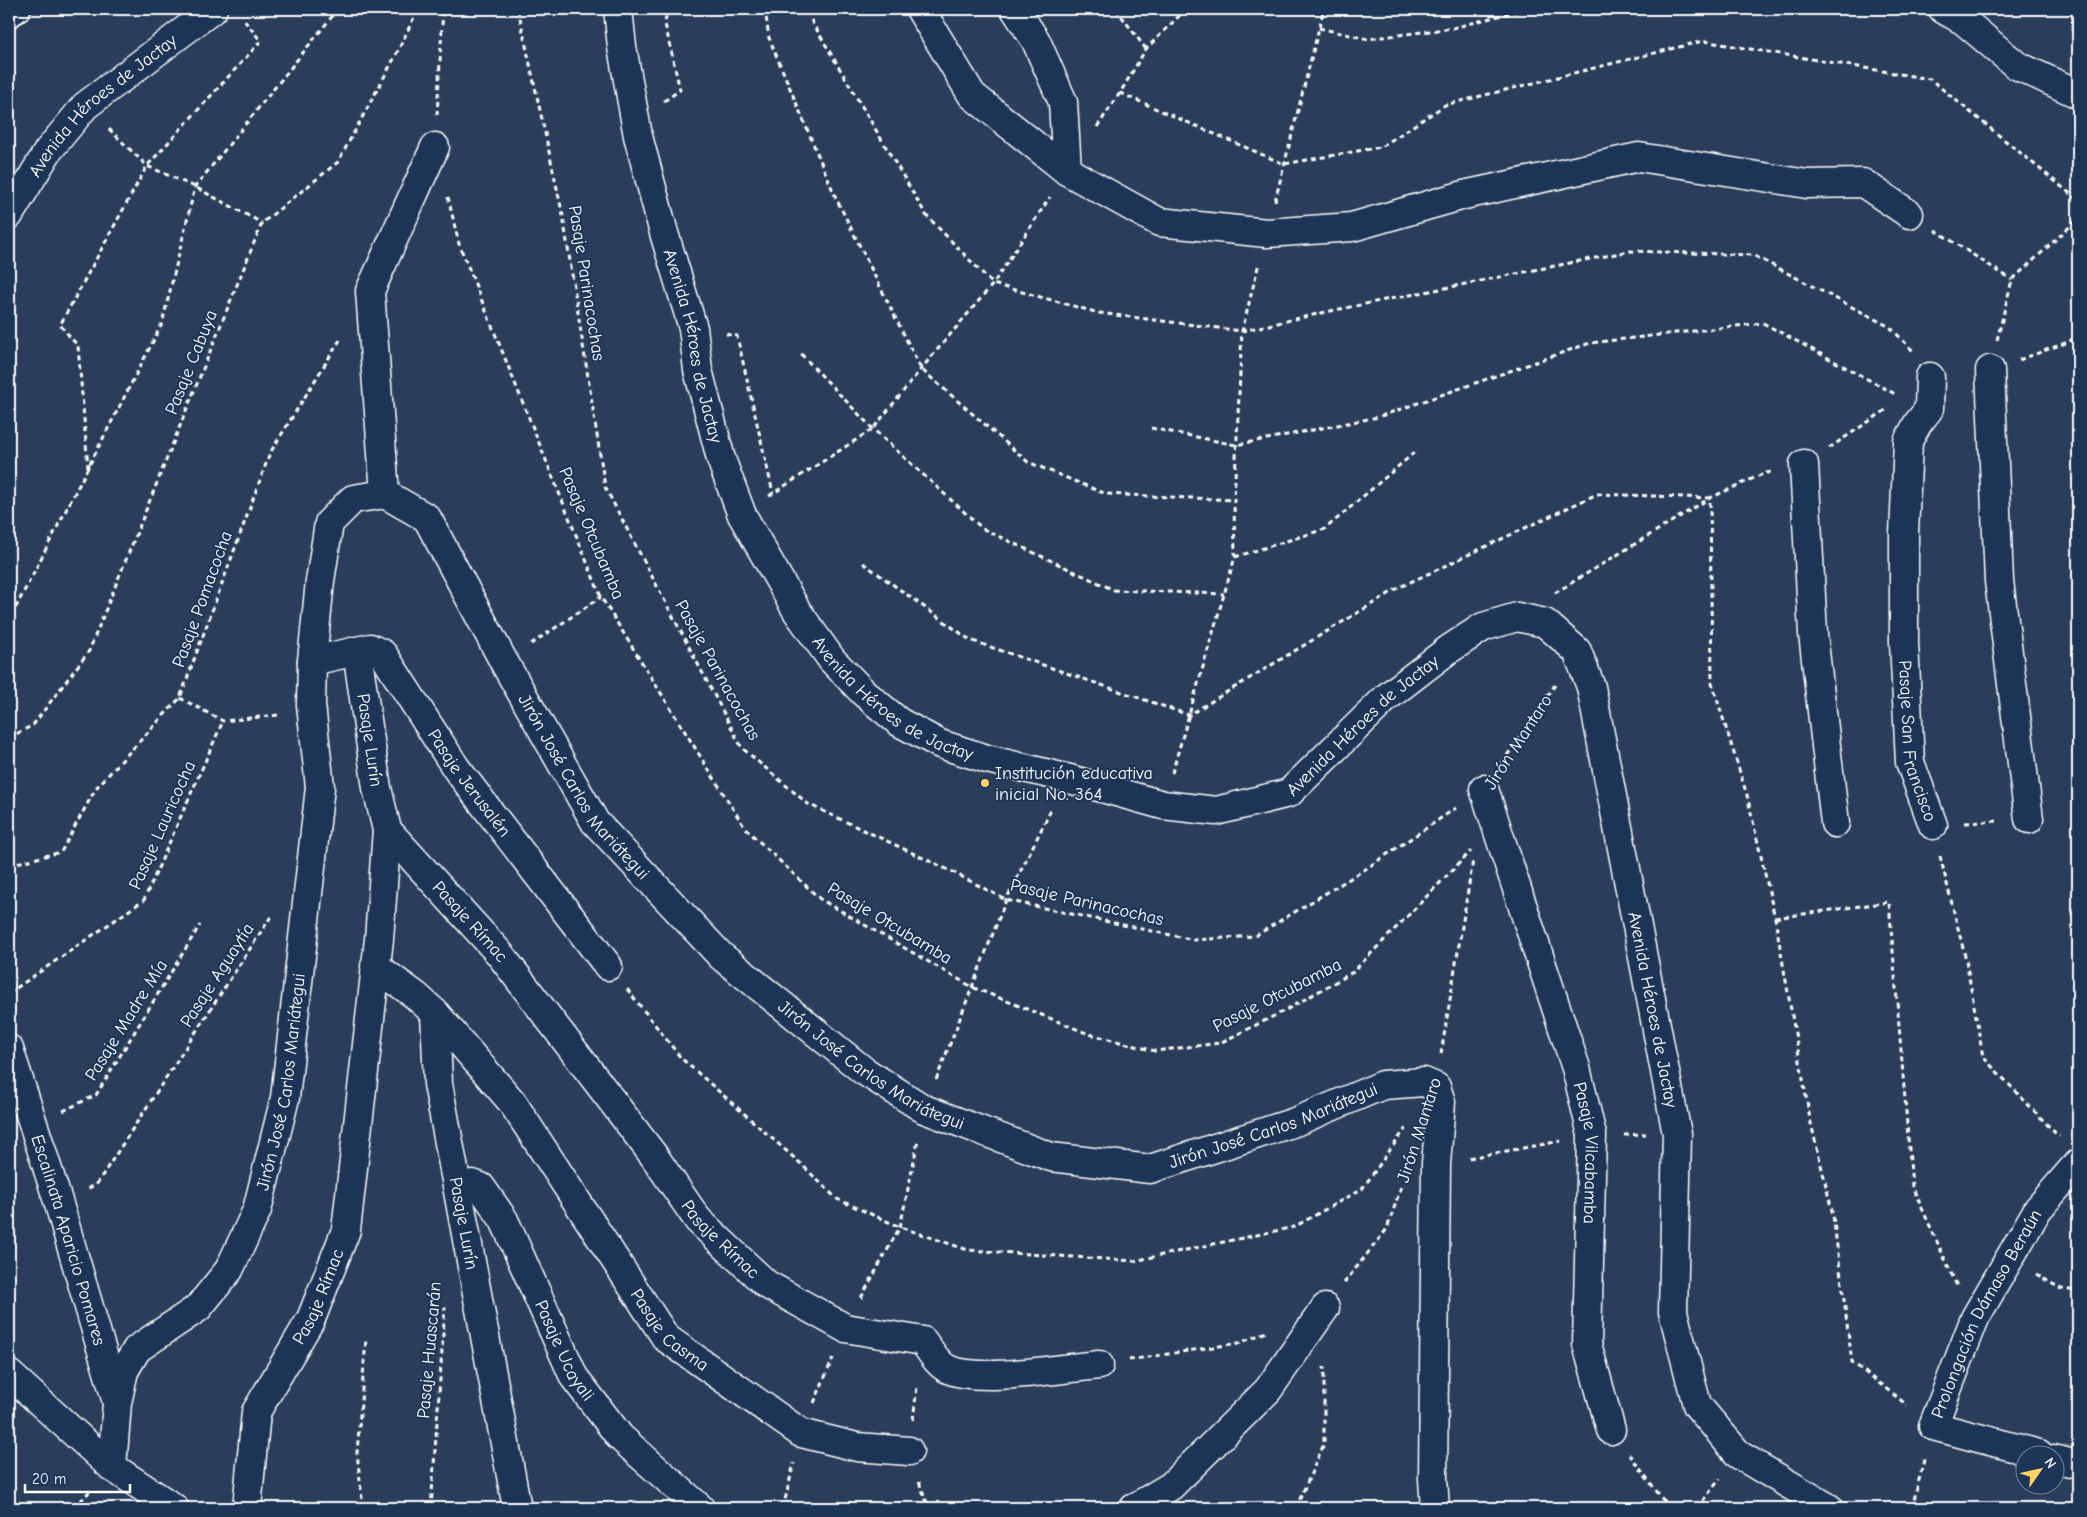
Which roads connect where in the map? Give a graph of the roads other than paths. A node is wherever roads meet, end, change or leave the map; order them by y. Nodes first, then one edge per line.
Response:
1 (18, 9) edge
2 (213, 9) edge
3 (618, 9) edge
4 (920, 9) edge
5 (1015, 9) edge
6 (1943, 9) edge
7 (9, 15) edge
8 (2078, 94) edge
9 (435, 147) road end
10 (1068, 170) junction
11 (1909, 214) road end
12 (9, 215) edge
13 (1990, 370) road end
14 (1930, 377) dead end
15 (1804, 464) dead end
16 (385, 494) junction
17 (357, 651) junction
18 (312, 661) junction
19 (1484, 789) road end
20 (2029, 819) road end
21 (1835, 824) dead end
22 (1933, 825) road end
23 (387, 830) junction
24 (375, 966) junction
25 (608, 966) dead end
26 (435, 1013) junction
27 (9, 1049) edge
28 (2071, 1153) edge
29 (459, 1194) junction
30 (1325, 1308) road end
31 (1099, 1365) dead end
32 (9, 1374) edge
33 (118, 1403) junction
34 (1611, 1430) road end
35 (2014, 1448) edge
36 (909, 1451) dead end
37 (2064, 1462) edge
38 (2078, 1465) edge
39 (112, 1467) junction
40 (1138, 1506) edge
41 (174, 1508) edge
42 (247, 1508) edge
43 (517, 1508) edge
44 (700, 1508) edge
45 (1113, 1508) edge
46 (1435, 1508) edge
47 (1829, 1508) edge

1 - 7 street
2 - 12 street, Avenida Héroes de Jactay
3 - 47 street, Avenida Héroes de Jactay
4 - 10 street
5 - 10 street
6 - 8 street
9 - 16 street
10 - 11 street
13 - 20 street
14 - 22 street, Pasaje San Francisco
15 - 21 street
16 - 18 street, Jirón José Carlos Mariátegui
16 - 46 street, Jirón José Carlos Mariátegui
17 - 18 street, Pasaje Jerusalén
17 - 23 street, Pasaje Lurín
17 - 25 street, Pasaje Jerusalén
18 - 33 street, Jirón José Carlos Mariátegui
19 - 34 street, Pasaje Vilcabamba
23 - 24 street, Pasaje Rímac
23 - 31 street, Pasaje Rímac
24 - 26 street
24 - 42 street, Pasaje Rímac
26 - 29 street, Pasaje Lurín
26 - 36 street, Pasaje Casma
27 - 33 street, Escalinata Aparicio Pomares
28 - 35 street, Prolongación Dámaso Beraún
29 - 43 street, Pasaje Lurín
29 - 44 street, Pasaje Ucayali
30 - 40 street
32 - 39 street
33 - 39 street, Jirón José Carlos Mariátegui
37 - 38 street
39 - 41 street
40 - 45 street

